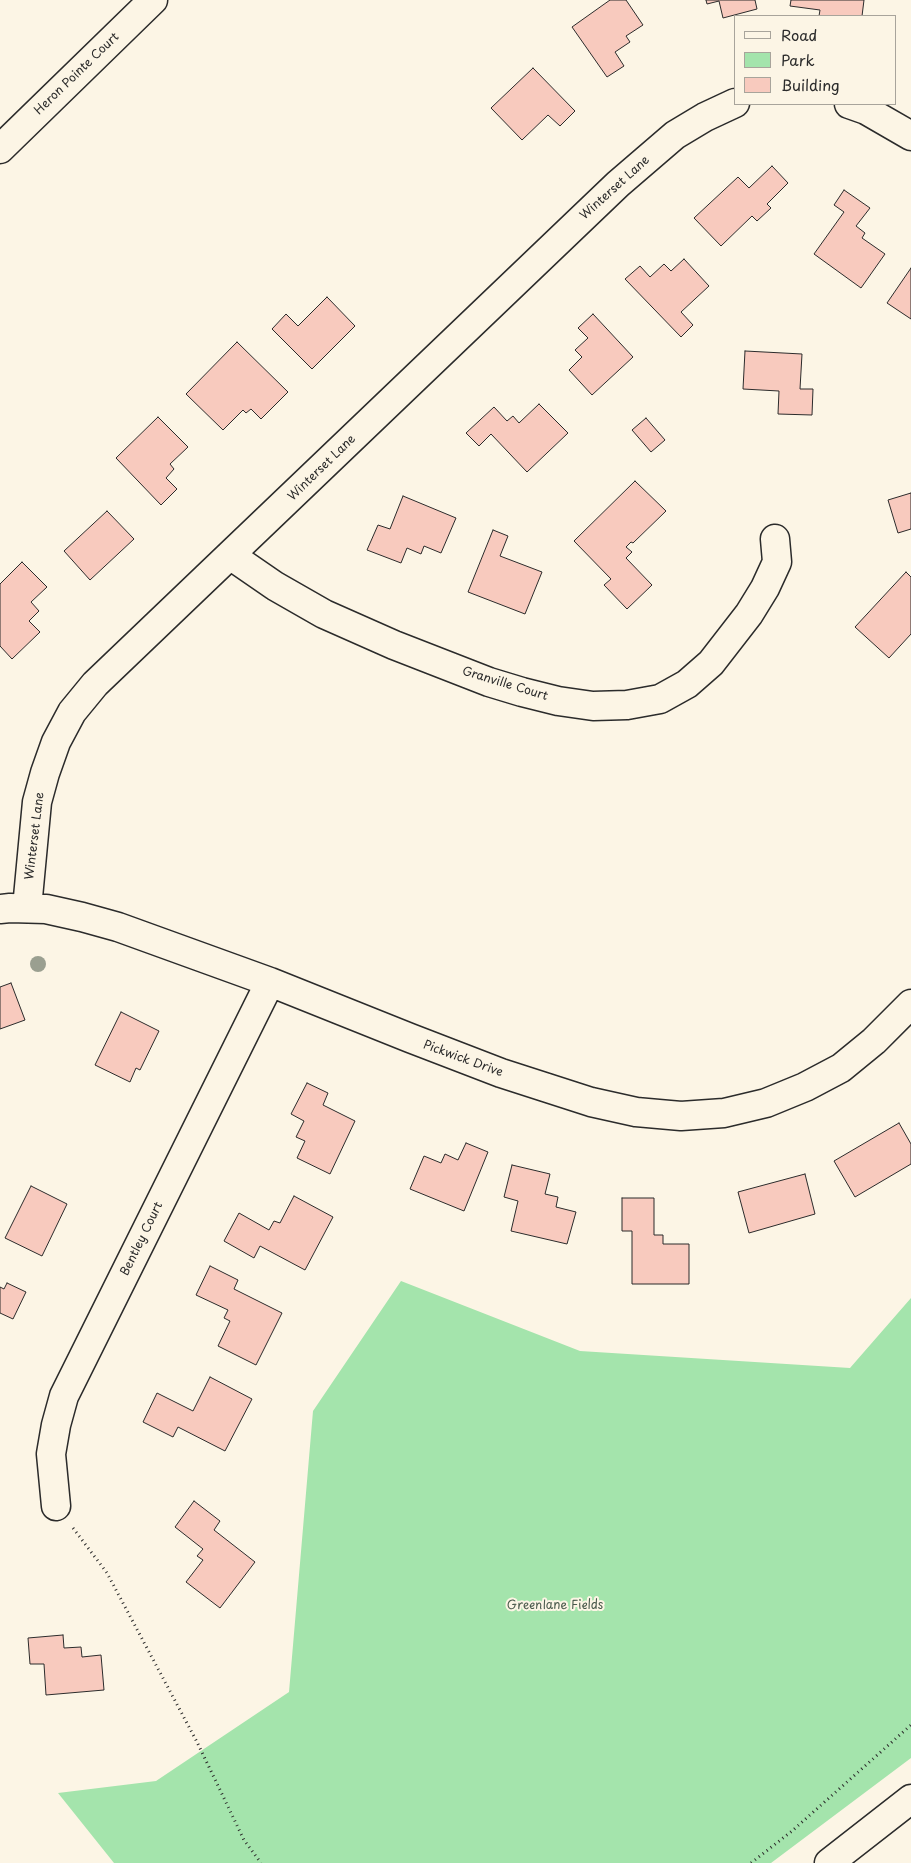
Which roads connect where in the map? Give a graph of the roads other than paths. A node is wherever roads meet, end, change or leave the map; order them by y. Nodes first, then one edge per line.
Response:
1 (153, 0) edge
2 (734, 103) edge
3 (852, 105) edge
4 (911, 136) edge
5 (0, 149) edge
6 (775, 539) dead end
7 (230, 555) junction
8 (27, 908) junction
9 (0, 909) edge
10 (270, 982) junction
11 (911, 1004) edge
12 (56, 1506) road end
13 (911, 1799) edge
14 (829, 1863) edge

1 - 5 street, Heron Pointe Court
2 - 7 street, Winterset Lane
3 - 4 street
6 - 7 street, Granville Court
7 - 8 street, Winterset Lane
8 - 9 street, Pickwick Drive
8 - 10 street, Pickwick Drive
10 - 11 street, Pickwick Drive
10 - 12 street, Bentley Court
13 - 14 street

